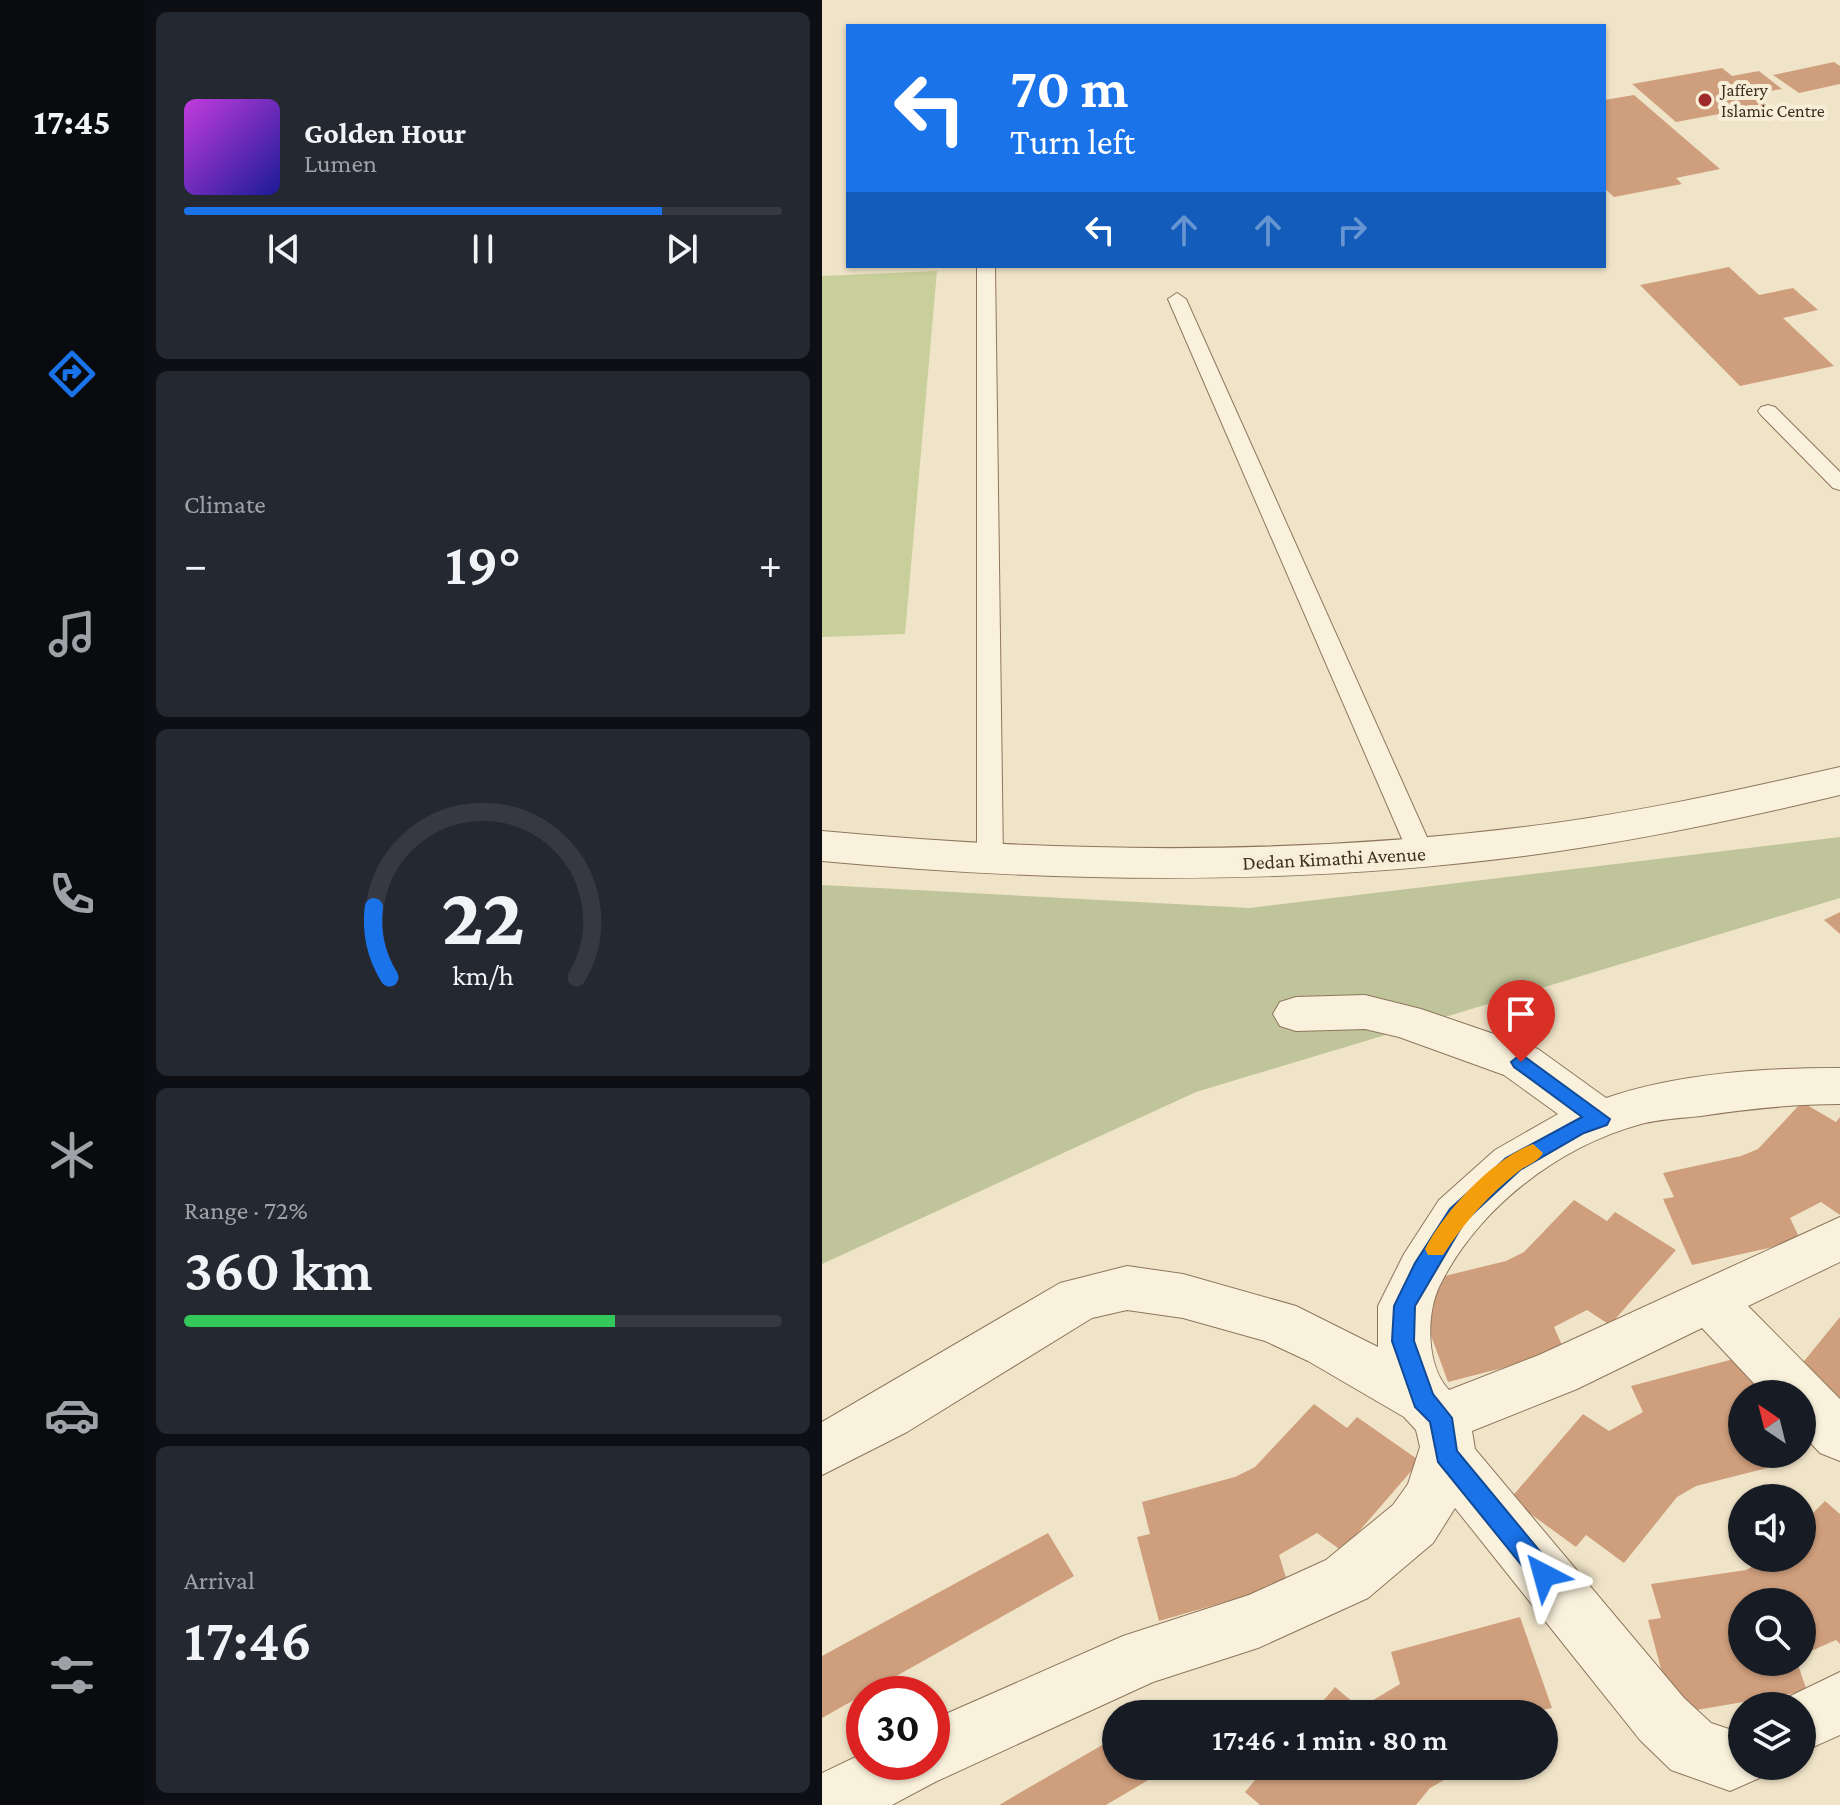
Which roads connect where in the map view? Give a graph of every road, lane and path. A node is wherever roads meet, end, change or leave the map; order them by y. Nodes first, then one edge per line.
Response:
1 (986, 268) edge
2 (1177, 299) dead end
3 (1768, 411) dead end
4 (1840, 484) edge
5 (1840, 781) edge
6 (822, 846) edge
7 (1422, 855) junction
8 (990, 860) junction
9 (1296, 1014) dead end
10 (1840, 1086) edge
11 (1600, 1119) junction
12 (1840, 1238) edge
13 (1708, 1299) junction
14 (1786, 1380) edge
15 (1816, 1411) edge
16 (1437, 1424) junction
17 (1840, 1436) edge
18 (822, 1450) edge
19 (1840, 1702) edge
20 (1816, 1715) edge
21 (950, 1744) edge
22 (1728, 1759) edge
23 (876, 1780) edge
24 (825, 1805) edge

1 - 8 lane
2 - 7 lane
3 - 4 lane
5 - 7 street, Dedan Kimathi Avenue
6 - 8 street, Dedan Kimathi Avenue
7 - 8 street, Dedan Kimathi Avenue
9 - 11 street
10 - 11 street
11 - 16 street
12 - 13 street
13 - 14 street
13 - 16 street
15 - 17 street
16 - 18 street
16 - 21 street
16 - 22 street
19 - 20 street
23 - 24 street

